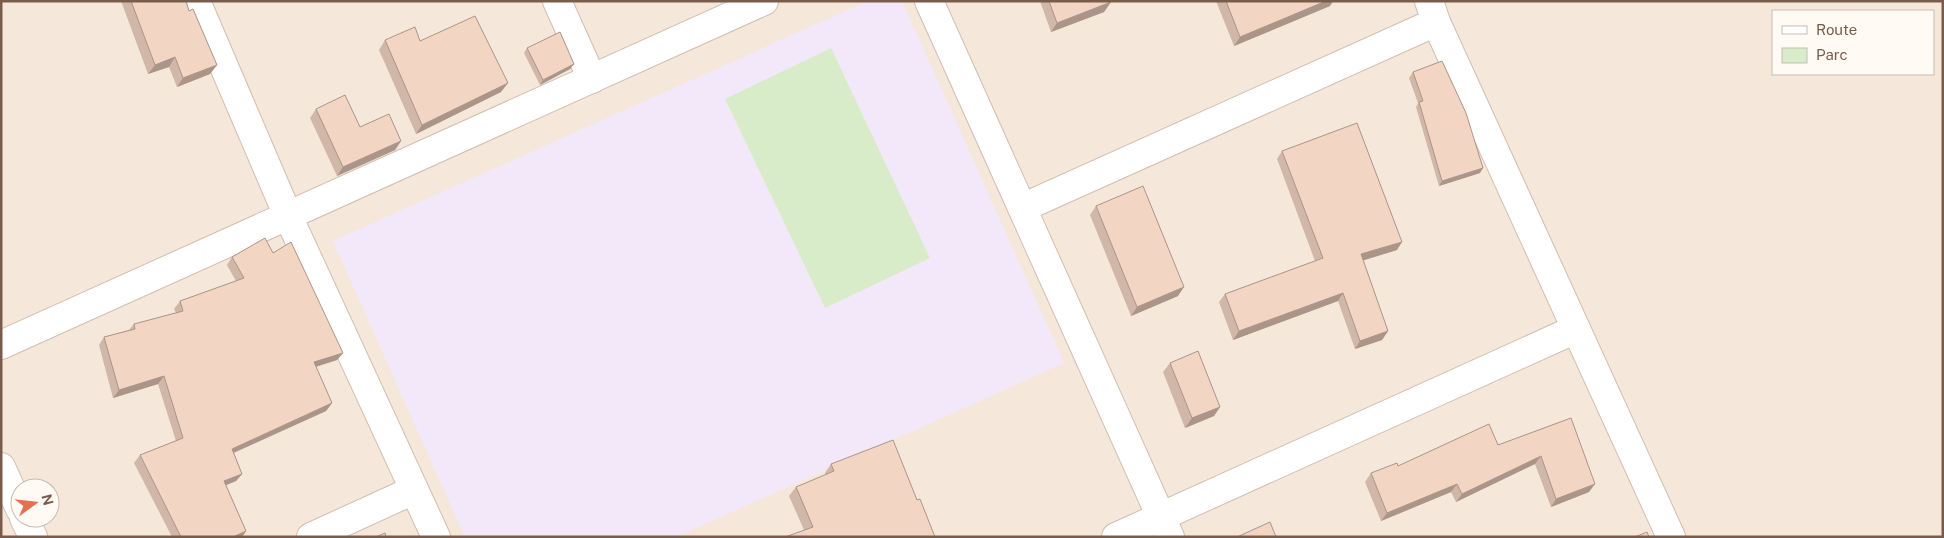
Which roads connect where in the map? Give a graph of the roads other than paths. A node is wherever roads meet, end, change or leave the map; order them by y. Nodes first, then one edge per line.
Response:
1 (196, 1) edge
2 (557, 1) edge
3 (764, 1) edge
4 (929, 1) edge
5 (1432, 12) edge
6 (592, 79) junction
7 (1022, 208) junction
8 (288, 216) junction
9 (1576, 329) junction
10 (1, 345) edge
11 (1, 467) edge
12 (10, 487) edge
13 (414, 490) junction
14 (1165, 526) edge
15 (311, 537) edge
16 (436, 537) edge
17 (1116, 537) edge
18 (1671, 537) edge

1 - 8 street
2 - 6 street
3 - 6 street
4 - 7 street
5 - 7 street
5 - 9 street
6 - 8 street
7 - 14 street
8 - 10 street
8 - 13 street
9 - 14 street
9 - 18 street
11 - 12 street
13 - 15 street
13 - 16 street
14 - 17 street

